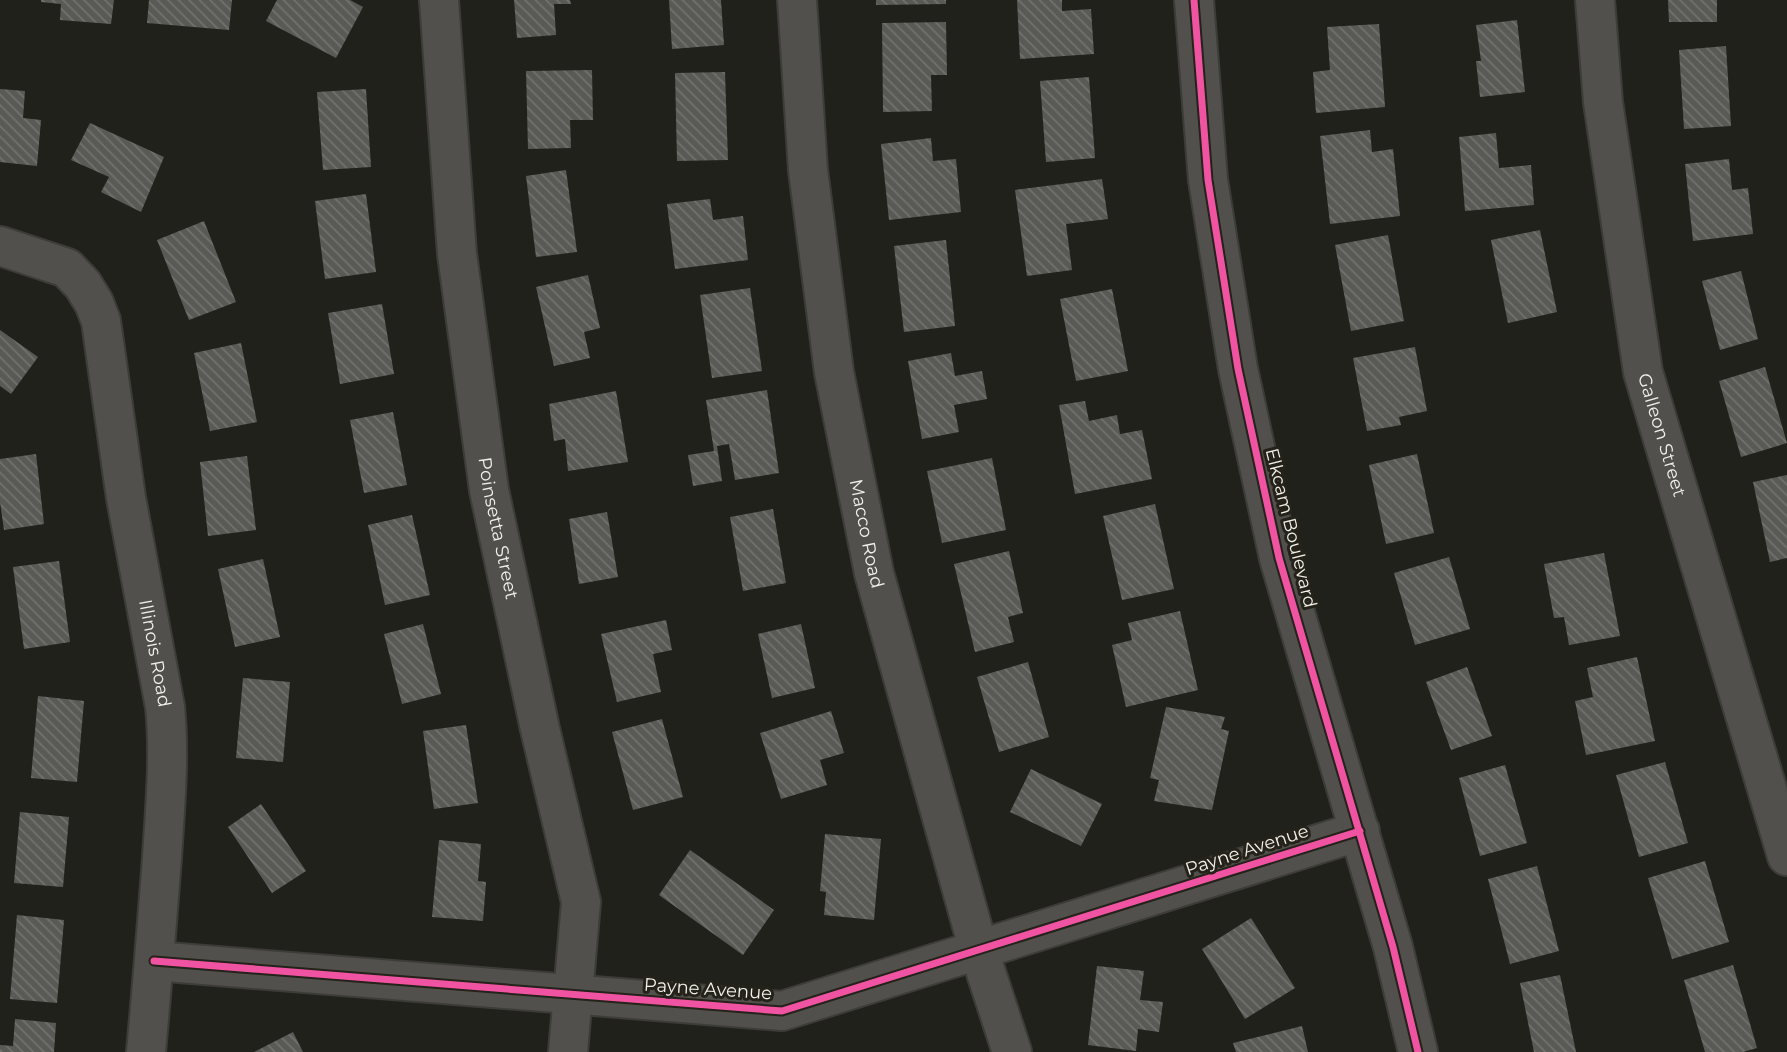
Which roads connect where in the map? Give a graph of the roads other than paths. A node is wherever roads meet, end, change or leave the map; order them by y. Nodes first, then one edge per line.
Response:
1 (439, 0) edge
2 (797, 0) edge
3 (1194, 0) edge
4 (1595, 0) edge
5 (0, 246) edge
6 (1360, 831) junction
7 (1787, 856) edge
8 (979, 951) junction
9 (154, 961) junction
10 (573, 994) junction
11 (146, 1052) edge
12 (568, 1052) edge
13 (1012, 1052) edge
14 (1418, 1052) edge

1 - 10 street, Poinsetta Street
2 - 8 street, Macco Road
3 - 6 street, Elkcam Boulevard
4 - 7 street, Galleon Street
5 - 9 street, Illinois Road
6 - 8 street, Payne Avenue
6 - 14 street, Elkcam Boulevard
8 - 10 street, Payne Avenue
8 - 13 street, Macco Road
9 - 10 street, Payne Avenue
9 - 11 street, Illinois Road
10 - 12 street, Poinsetta Street

